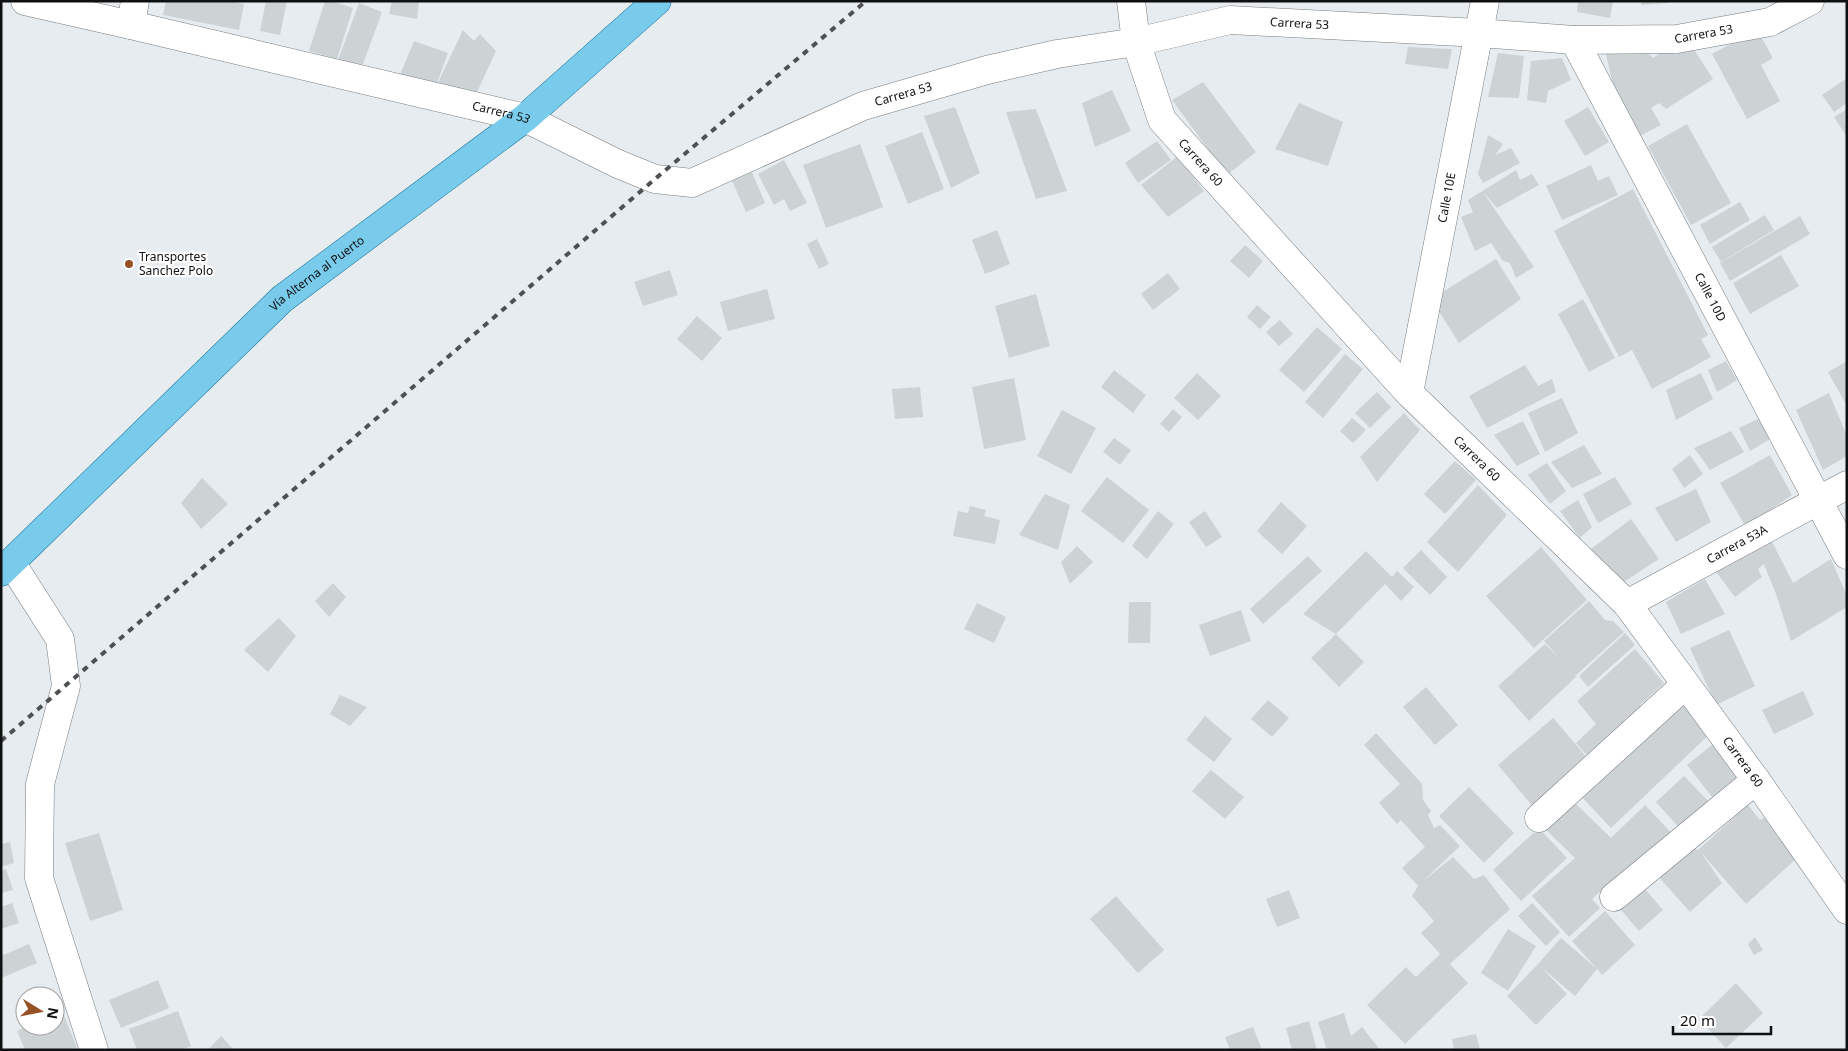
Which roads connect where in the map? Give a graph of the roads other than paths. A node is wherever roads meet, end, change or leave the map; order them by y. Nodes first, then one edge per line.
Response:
1 (26, 1) edge
2 (657, 1) edge
3 (1131, 1) edge
4 (1485, 1) edge
5 (1810, 1) edge
6 (133, 13) edge
7 (1479, 33) junction
8 (1574, 40) junction
9 (1136, 42) junction
10 (525, 118) junction
11 (1408, 393) junction
12 (1847, 485) edge
13 (1819, 500) junction
14 (1847, 555) edge
15 (6, 568) edge
16 (1627, 604) junction
17 (1686, 685) junction
18 (1756, 780) junction
19 (1540, 818) dead end
20 (1614, 897) dead end
21 (1847, 910) edge
22 (94, 1050) edge

1 - 6 street, Carrera 53
2 - 10 main road, Vía Alterna al Puerto
3 - 9 street, Carrera 60
4 - 7 street, Calle 10E
5 - 8 street, Carrera 53
6 - 10 street, Carrera 53
7 - 8 street, Carrera 53
7 - 9 street, Carrera 53
7 - 11 street, Calle 10E
8 - 13 street, Calle 10D
9 - 10 street, Carrera 53
9 - 11 street, Carrera 60
10 - 15 main road, Vía Alterna al Puerto
11 - 16 street, Carrera 60
12 - 13 street, Carrera 53A
13 - 14 street, Calle 10D
13 - 16 street, Carrera 53A
15 - 22 street
16 - 17 street, Carrera 60
17 - 18 street, Carrera 60
17 - 19 street
18 - 20 street
18 - 21 street, Carrera 60

